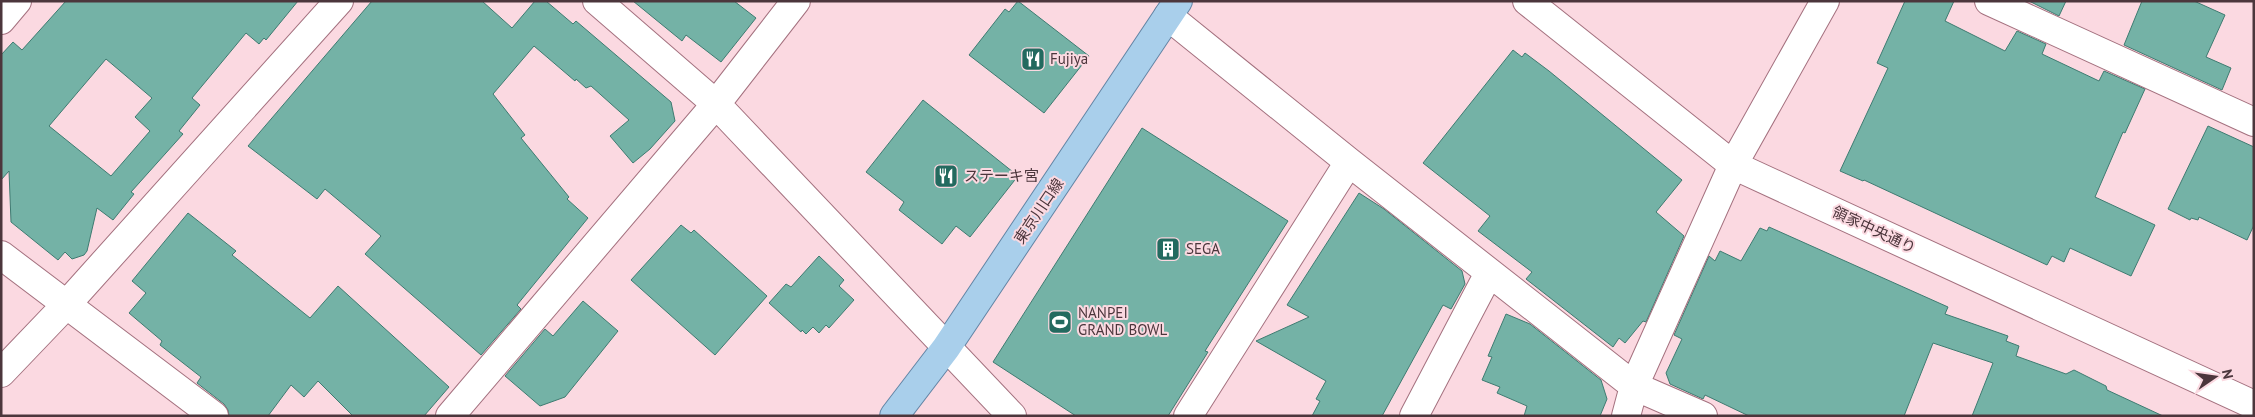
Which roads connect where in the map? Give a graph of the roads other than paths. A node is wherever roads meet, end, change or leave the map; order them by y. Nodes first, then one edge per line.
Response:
1 (18, 1) edge
2 (340, 1) edge
3 (597, 1) edge
4 (796, 1) edge
5 (1526, 1) edge
6 (1825, 1) edge
7 (1989, 1) edge
8 (1173, 9) edge
9 (1, 20) edge
10 (716, 104) junction
11 (2254, 122) edge
12 (1348, 162) junction
13 (1733, 165) junction
14 (1, 255) edge
15 (1489, 273) junction
16 (66, 306) junction
17 (946, 348) junction
18 (1, 373) edge
19 (1634, 386) junction
20 (2254, 405) edge
21 (214, 416) edge
22 (450, 416) edge
23 (894, 416) edge
24 (1012, 416) edge
25 (1188, 416) edge
26 (1414, 416) edge
27 (1626, 416) edge
28 (1703, 416) edge

1 - 9 street
2 - 16 street
3 - 10 street
4 - 10 street
5 - 13 street, 領家中央通り
6 - 13 street
7 - 11 street
8 - 12 street
8 - 17 main road, 東京川口線
10 - 17 street
10 - 22 street
12 - 15 street
12 - 25 street
13 - 19 street
13 - 20 street, 領家中央通り
14 - 16 street
15 - 19 street
15 - 26 street
16 - 18 street
16 - 21 street
17 - 23 main road, 東京川口線
17 - 24 street
19 - 27 street
19 - 28 street

